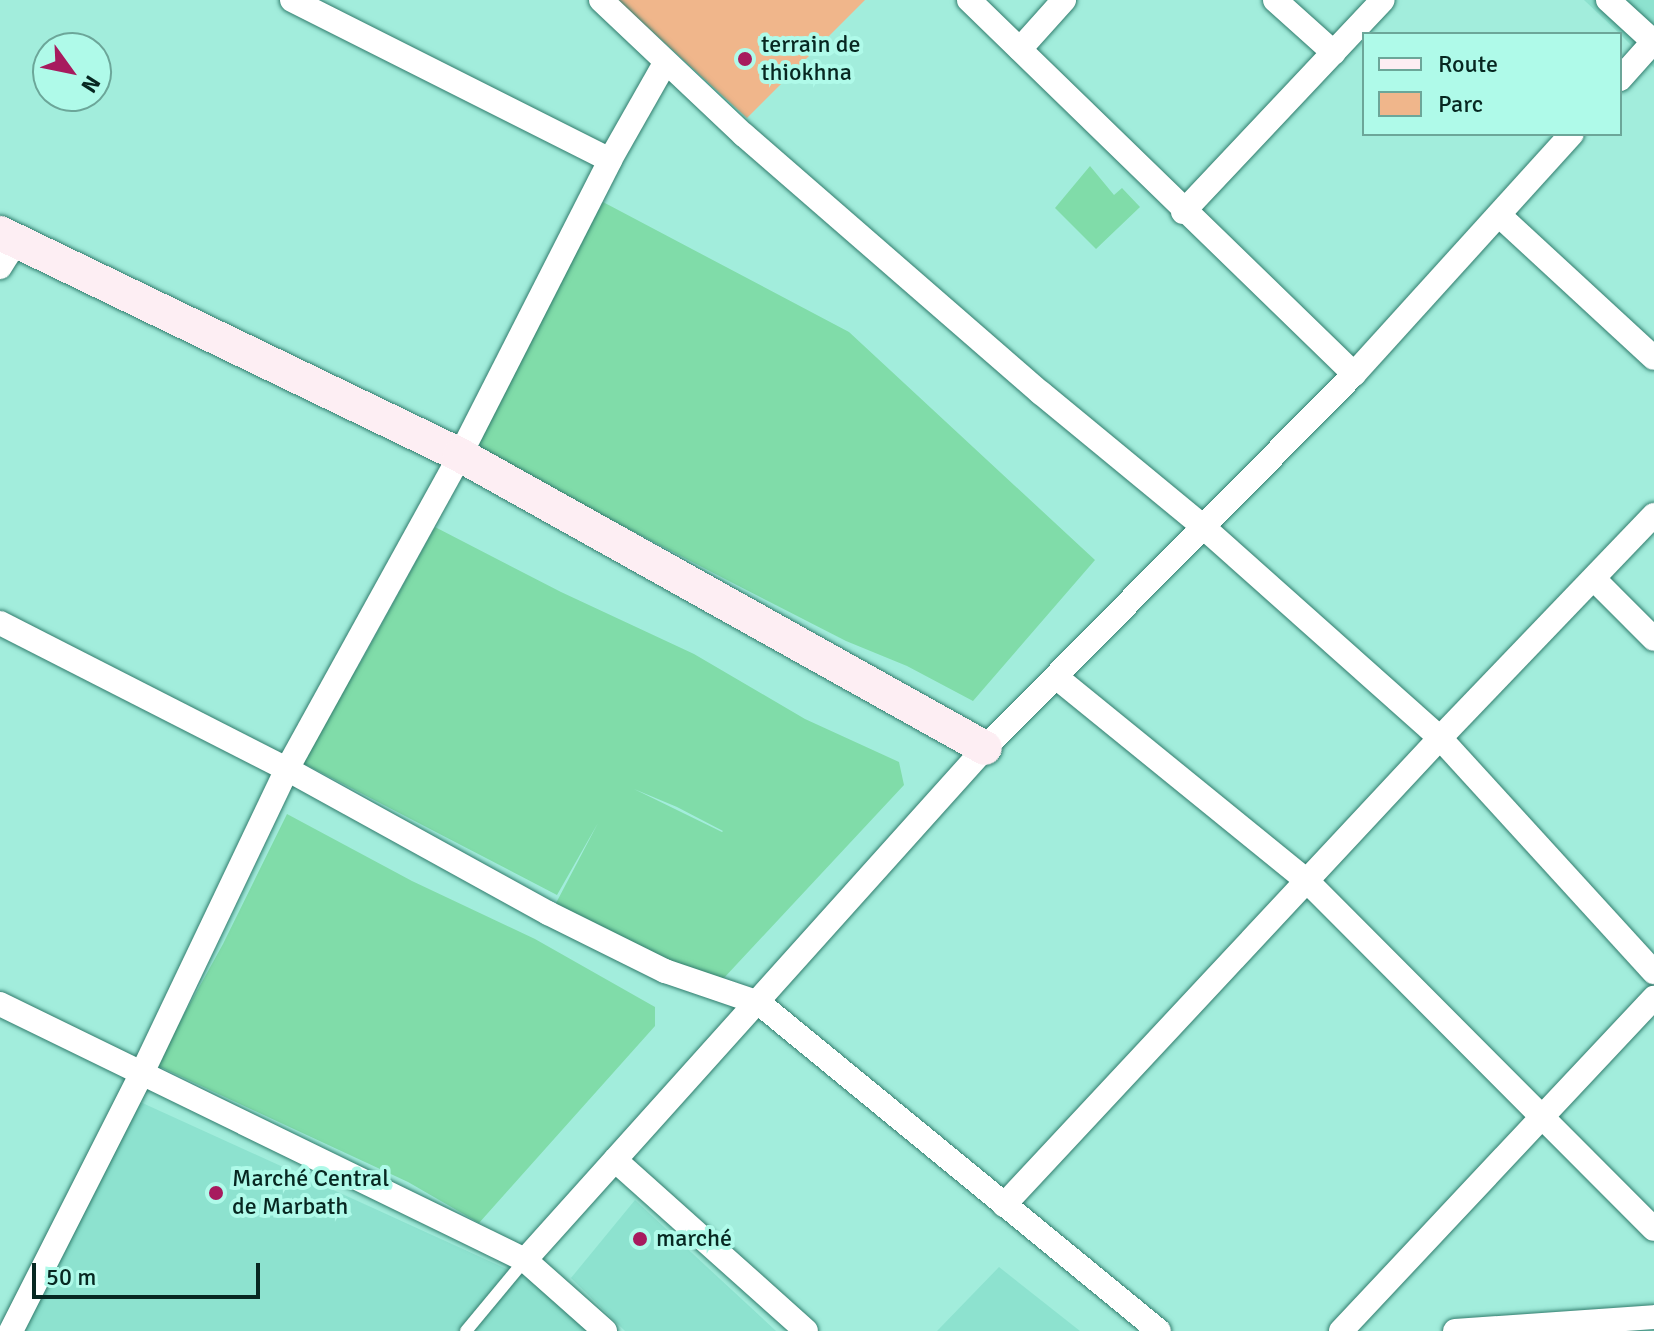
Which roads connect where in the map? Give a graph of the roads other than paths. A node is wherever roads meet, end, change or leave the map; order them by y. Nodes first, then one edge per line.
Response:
1 (292, 0) edge
2 (601, 0) edge
3 (969, 0) edge
4 (1064, 0) edge
5 (1275, 0) edge
6 (1383, 0) edge
7 (1608, 0) edge
8 (1654, 42) edge
9 (1020, 49) junction
10 (1334, 53) junction
11 (665, 63) junction
12 (1622, 77) edge
13 (1570, 136) edge
14 (610, 160) junction
15 (1183, 212) junction
16 (1500, 216) junction
17 (5, 247) edge
18 (1654, 358) edge
19 (1354, 374) junction
20 (460, 455) junction
21 (1654, 515) edge
22 (1201, 525) junction
23 (1595, 580) junction
24 (0, 623) edge
25 (1654, 639) edge
26 (1056, 677) junction
27 (1440, 738) junction
28 (985, 748) junction
29 (287, 769) junction
30 (1307, 881) junction
31 (1654, 972) edge
32 (1654, 998) edge
33 (759, 1003) junction
34 (0, 1004) edge
35 (142, 1073) junction
36 (1543, 1114) junction
37 (615, 1160) junction
38 (1004, 1205) junction
39 (1654, 1229) edge
40 (525, 1260) junction
41 (1654, 1317) edge
42 (11, 1331) edge
43 (466, 1331) edge
44 (605, 1331) edge
45 (806, 1331) edge
46 (1159, 1331) edge
47 (1341, 1331) edge
48 (1455, 1331) edge

1 - 14 street
2 - 11 street
3 - 9 street
4 - 9 street
5 - 10 street
6 - 10 street
7 - 8 street
8 - 12 street
9 - 15 street
10 - 15 street
11 - 14 street
11 - 22 street
13 - 16 street
14 - 20 street
15 - 19 street
16 - 18 street
16 - 19 street
17 - 20 street
19 - 22 street
20 - 28 street
20 - 29 street
21 - 23 street
22 - 26 street
22 - 27 street
23 - 25 street
23 - 27 street
24 - 29 street
26 - 28 street
26 - 30 street
27 - 30 street
27 - 31 street
28 - 33 street
29 - 33 street
29 - 35 street
30 - 36 street
30 - 38 street
32 - 36 street
33 - 37 street
33 - 38 street
34 - 35 street
35 - 40 street
35 - 42 street
36 - 39 street
36 - 47 street
37 - 40 street
37 - 45 street
38 - 46 street
40 - 43 lane
40 - 44 street
41 - 48 street

